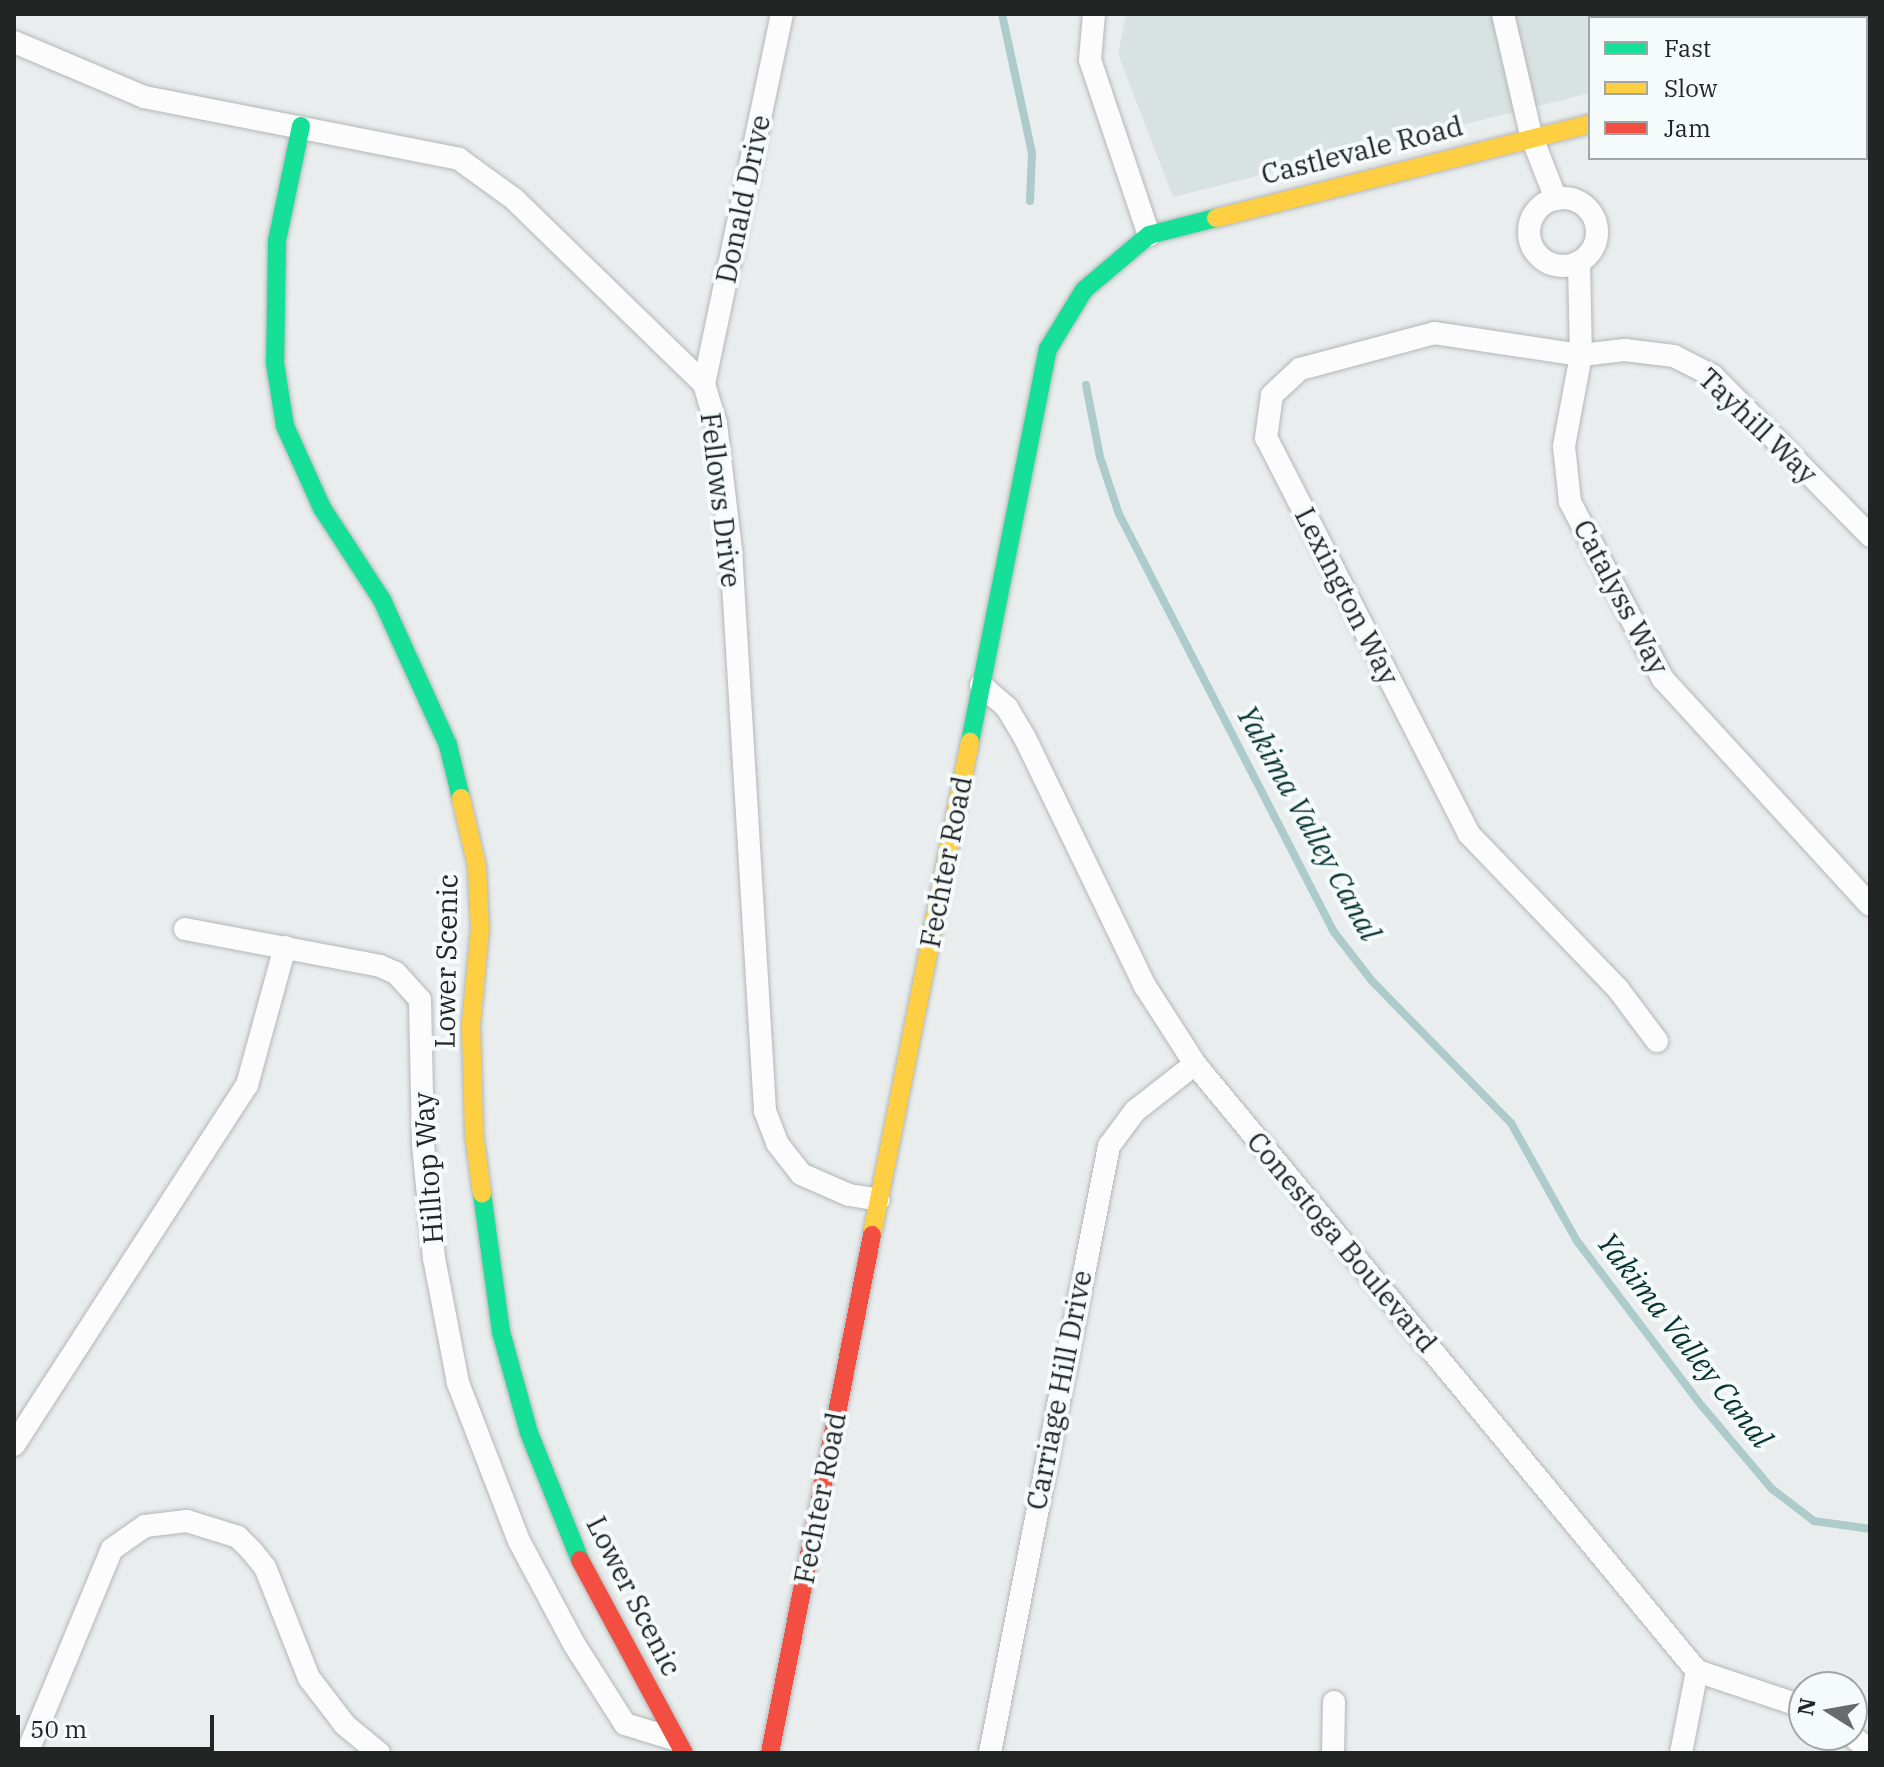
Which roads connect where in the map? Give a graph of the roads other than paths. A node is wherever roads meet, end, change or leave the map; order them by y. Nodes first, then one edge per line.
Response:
1 (782, 14) edge
2 (1094, 14) edge
3 (1503, 14) edge
4 (14, 42) edge
5 (1588, 124) edge
6 (301, 126) junction
7 (1531, 135) junction
8 (1556, 199) junction
9 (1149, 235) junction
10 (1579, 262) junction
11 (1581, 355) junction
12 (704, 384) junction
13 (1870, 536) edge
14 (981, 685) junction
15 (1870, 905) edge
16 (185, 929) dead end
17 (285, 947) junction
18 (1657, 1041) dead end
19 (1195, 1064) junction
20 (879, 1200) junction
21 (14, 1445) edge
22 (1697, 1671) junction
23 (1334, 1702) dead end
24 (1788, 1702) edge
25 (679, 1746) edge
26 (27, 1753) edge
27 (379, 1753) edge
28 (770, 1753) edge
29 (990, 1753) edge
30 (1333, 1753) edge
31 (1681, 1753) edge

1 - 12 street, Donald Drive
2 - 9 street
3 - 7 street
4 - 6 street, Fellows Drive
5 - 7 street, Castlevale Road
6 - 12 street, Fellows Drive
6 - 25 street, Lower Scenic
7 - 8 street
7 - 9 street, Castlevale Road
8 - 10 street, Catalyss Way
8 - 10 street
9 - 14 street, Fechter Road
10 - 11 street, Catalyss Way
11 - 13 street, Tayhill Way
11 - 15 street, Catalyss Way
11 - 18 street, Lexington Way
12 - 20 street, Fellows Drive
14 - 19 street, Conestoga Boulevard
14 - 20 street, Fechter Road
16 - 17 street, Hilltop Way
17 - 21 street
17 - 25 street, Hilltop Way
19 - 22 street, Conestoga Boulevard
19 - 29 street, Carriage Hill Drive
20 - 28 street, Fechter Road
22 - 24 street
22 - 31 street
23 - 30 street
26 - 27 street

